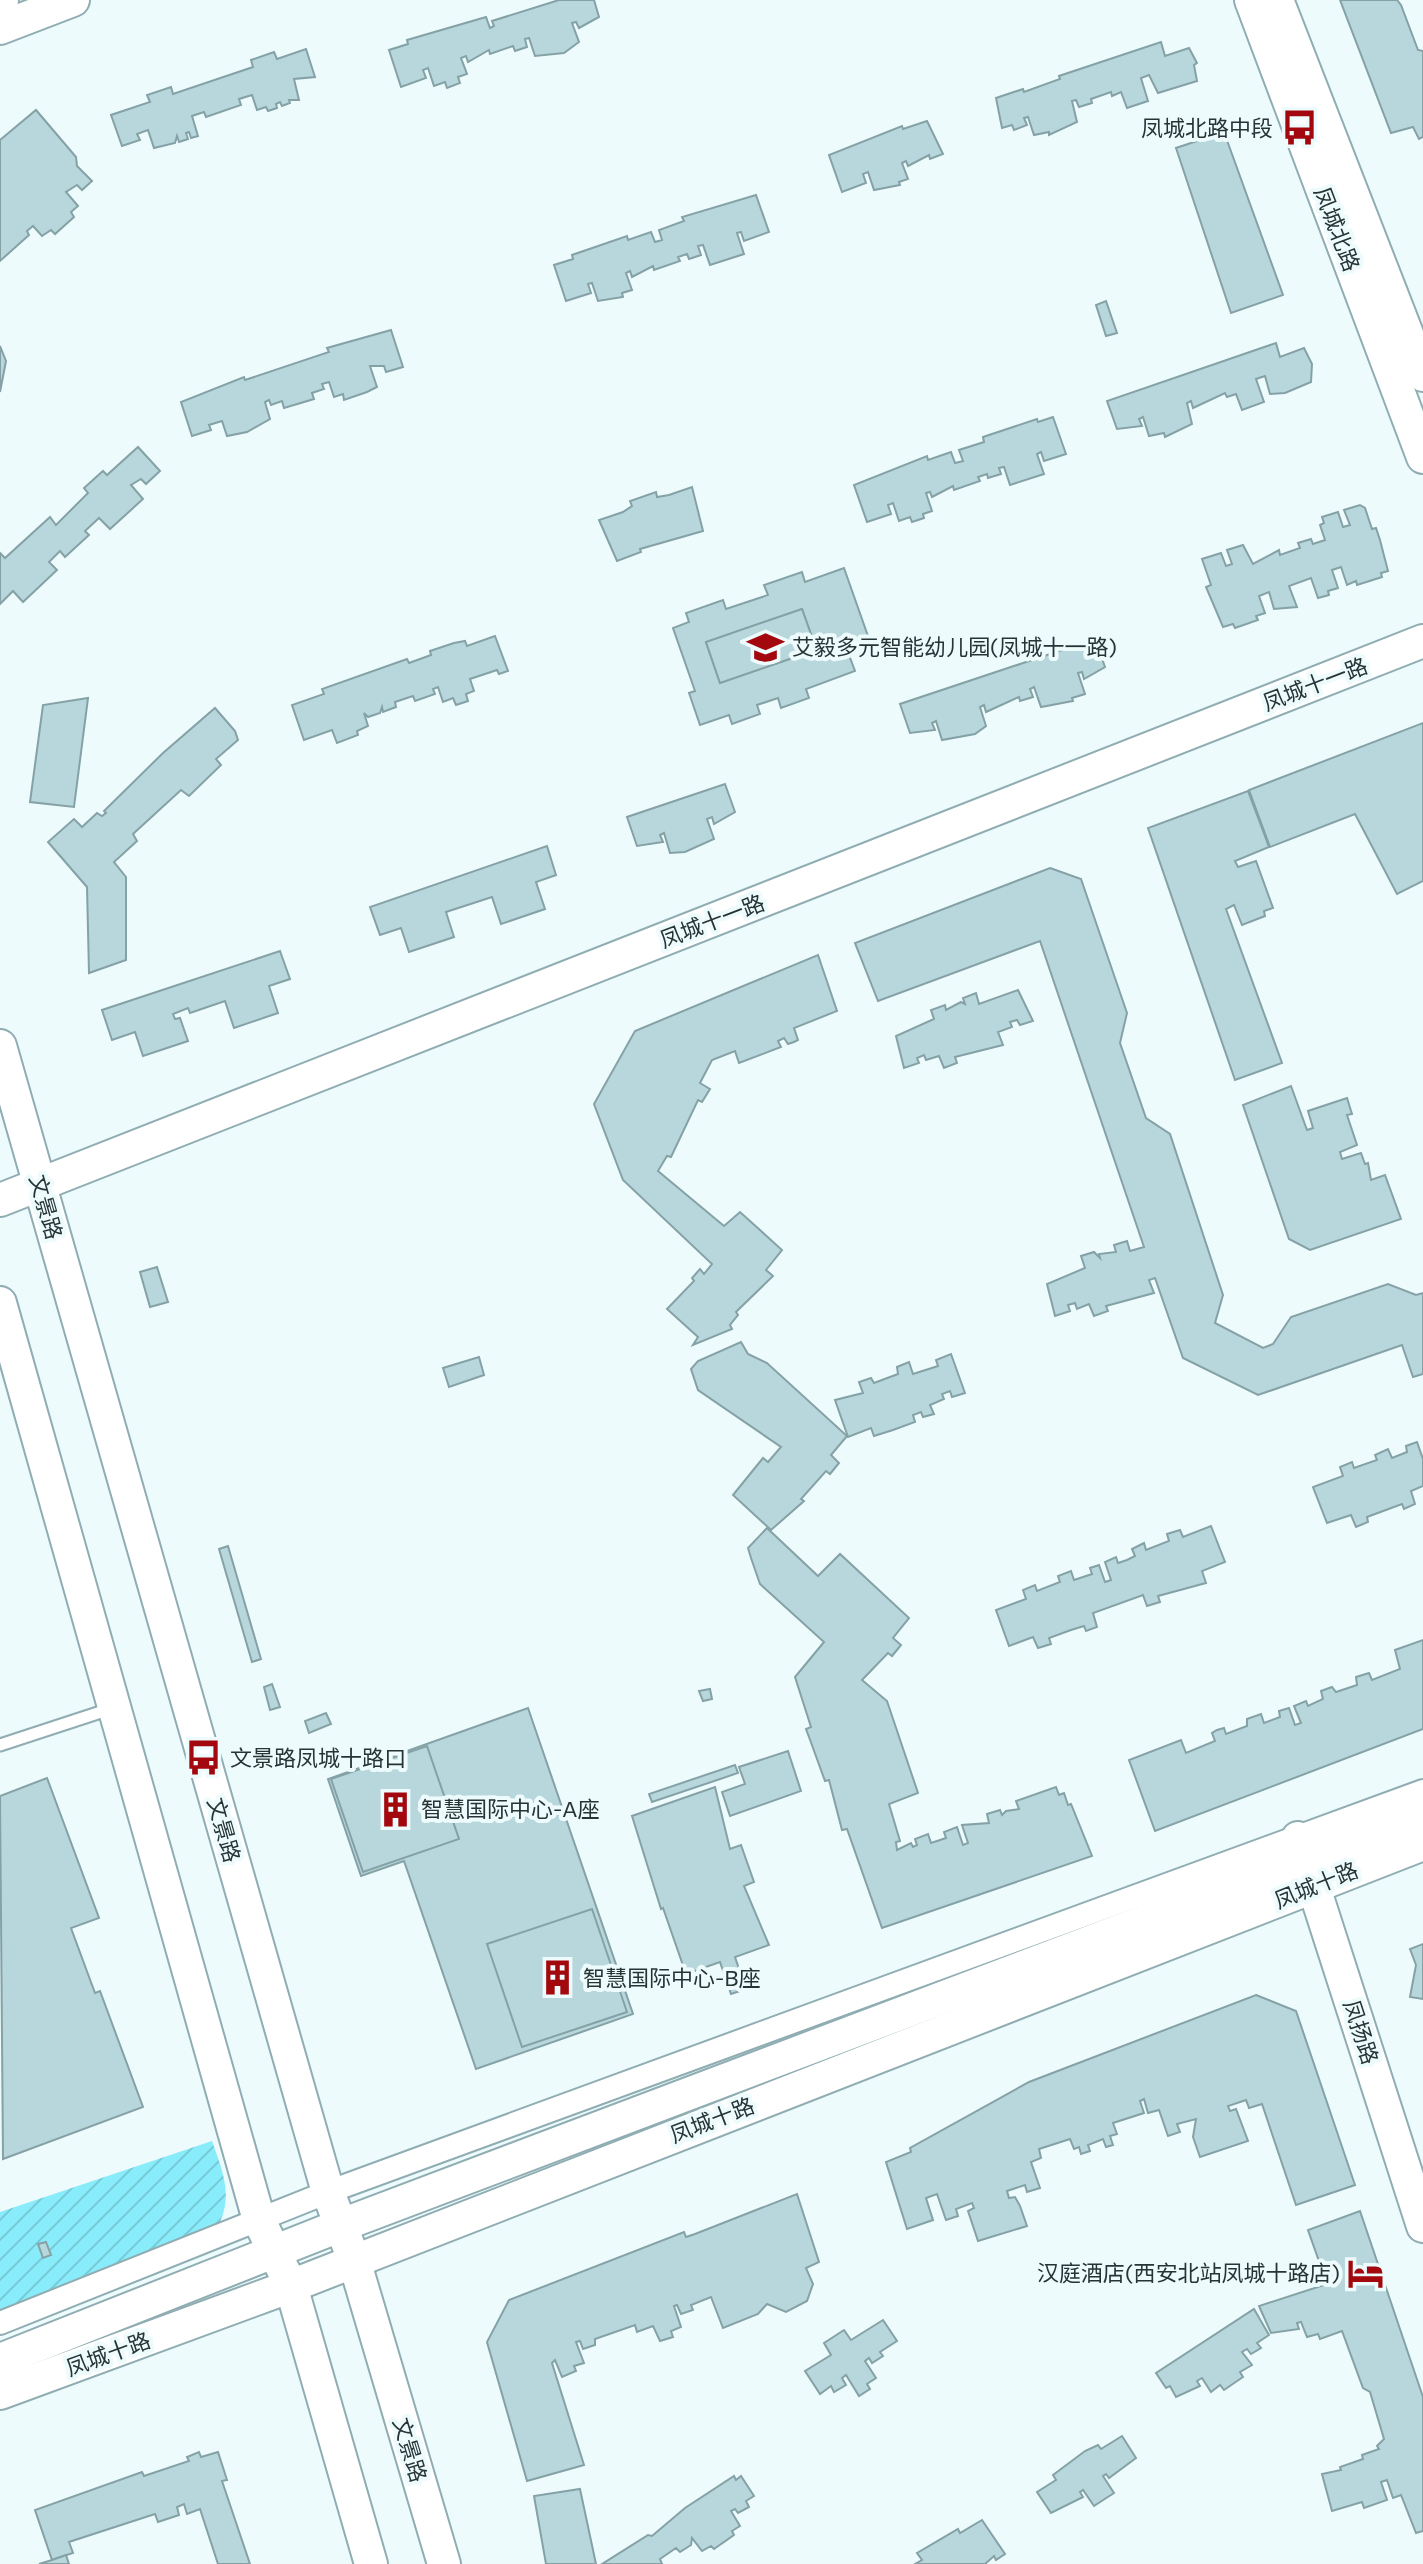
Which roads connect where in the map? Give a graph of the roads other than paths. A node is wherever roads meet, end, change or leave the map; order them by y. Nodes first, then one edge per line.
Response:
1 (73, 0) edge
2 (1251, 0) edge
3 (1277, 0) edge
4 (0, 28) edge
5 (1423, 375) edge
6 (1423, 457) edge
7 (1423, 641) edge
8 (0, 1046) edge
9 (39, 1185) junction
10 (0, 1200) edge
11 (0, 1303) edge
12 (114, 1707) junction
13 (0, 1745) edge
14 (1423, 1791) edge
15 (1423, 1816) edge
16 (1423, 1844) edge
17 (1306, 1862) junction
18 (328, 2192) junction
19 (259, 2220) junction
20 (339, 2226) junction
21 (1423, 2226) edge
22 (277, 2253) junction
23 (354, 2260) junction
24 (291, 2286) junction
25 (0, 2323) edge
26 (0, 2360) edge
27 (0, 2393) edge
28 (371, 2564) edge
29 (444, 2564) edge

1 - 4 main road
2 - 6 main road, 凤城北路
3 - 5 main road, 凤城北路
7 - 9 main road, 凤城十一路
8 - 9 main road, 文景路
9 - 10 main road, 凤城十一路
9 - 18 main road, 文景路
11 - 12 main road
12 - 13 lane
12 - 19 main road
14 - 17 street
15 - 17 main road, 凤城十路
16 - 17 main road, 凤城十路
17 - 18 street
17 - 20 main road, 凤城十路
17 - 21 main road, 凤扬路
17 - 23 main road, 凤城十路
18 - 19 street
18 - 20 main road, 文景路
19 - 22 main road
19 - 25 street
20 - 22 main road, 凤城十路
20 - 23 main road, 文景路
22 - 24 main road
22 - 26 main road, 凤城十路
23 - 24 main road, 凤城十路
23 - 29 main road, 文景路
24 - 27 main road, 凤城十路
24 - 28 main road

